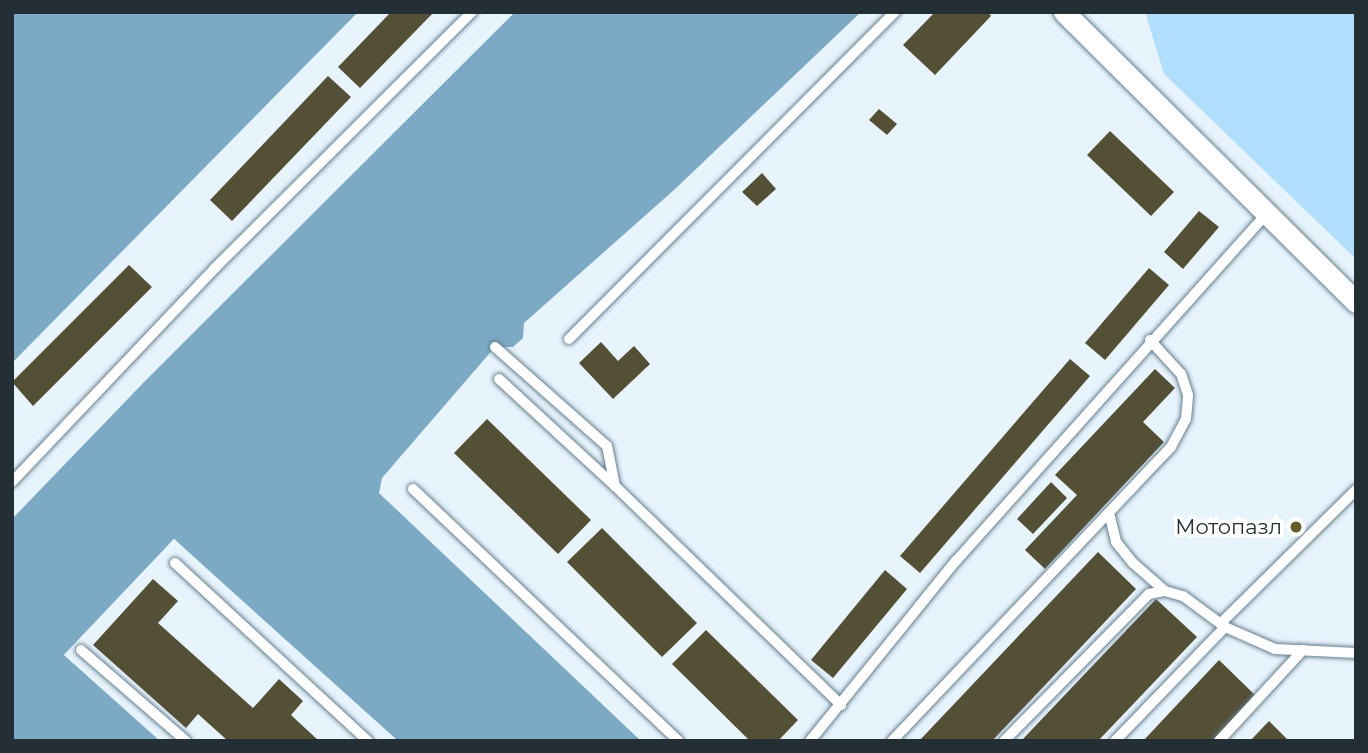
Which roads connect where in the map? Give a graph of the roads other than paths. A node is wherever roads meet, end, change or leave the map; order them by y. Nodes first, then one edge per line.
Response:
1 (472, 12) edge
2 (895, 12) edge
3 (1064, 12) edge
4 (1266, 214) junction
5 (1356, 302) edge
6 (569, 339) dead end
7 (1150, 340) junction
8 (495, 347) dead end
9 (499, 379) dead end
10 (12, 482) edge
11 (615, 486) junction
12 (413, 489) dead end
13 (1356, 490) edge
14 (1109, 513) junction
15 (175, 563) dead end
16 (1164, 591) junction
17 (1223, 625) junction
18 (81, 650) dead end
19 (1303, 650) junction
20 (1356, 653) edge
21 (841, 705) junction
22 (186, 741) edge
23 (368, 741) edge
24 (679, 741) edge
25 (810, 741) edge
26 (892, 741) edge
27 (1004, 741) edge
28 (1115, 741) edge
29 (1219, 741) edge

1 - 10 lane
2 - 6 lane
3 - 4 street
4 - 5 street
4 - 7 lane
7 - 14 lane
7 - 21 lane
8 - 11 lane
9 - 11 lane
11 - 21 lane
12 - 24 lane
13 - 17 lane
14 - 16 lane
14 - 26 lane
15 - 23 lane
16 - 17 lane
16 - 27 lane
17 - 19 lane
17 - 28 lane
18 - 22 lane
19 - 20 lane
19 - 29 lane
21 - 25 lane

